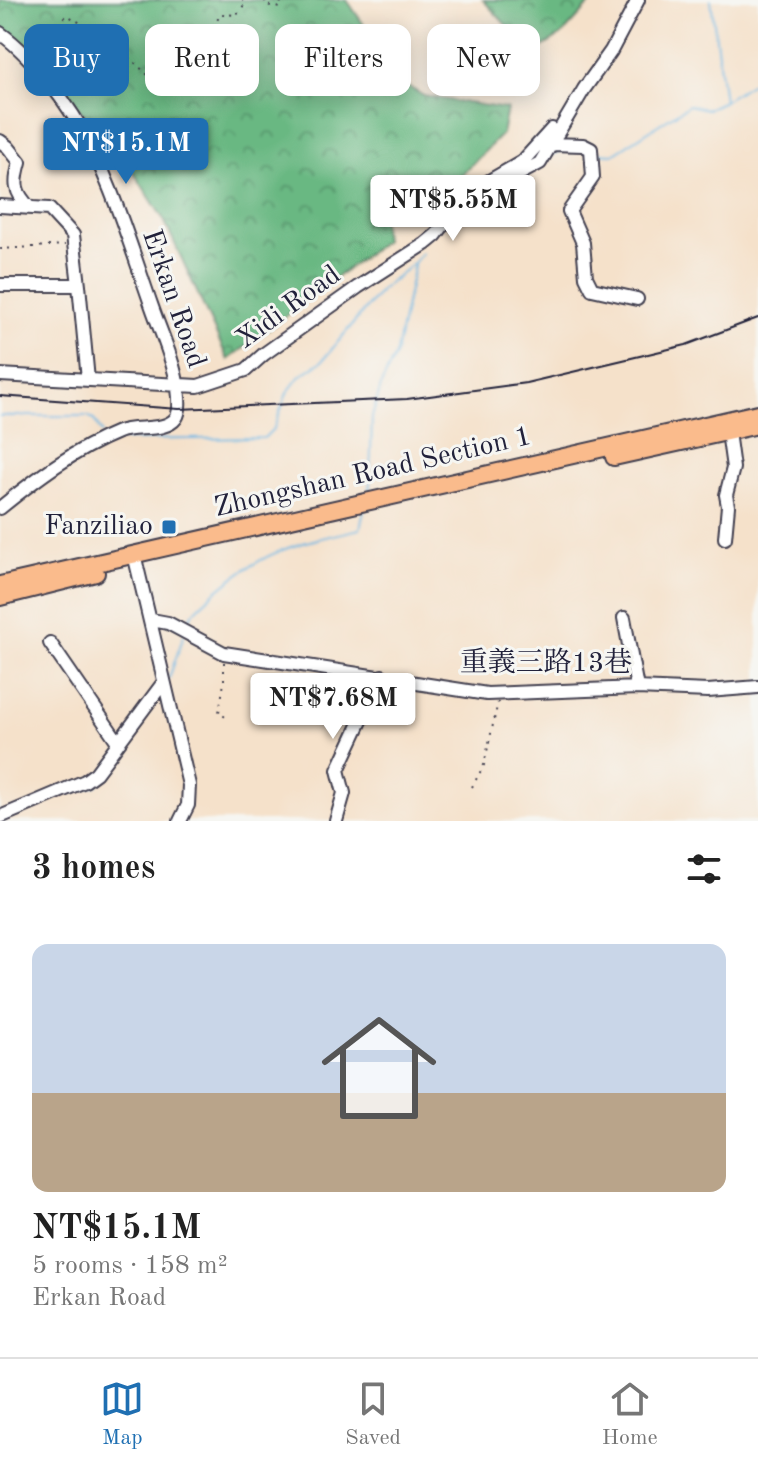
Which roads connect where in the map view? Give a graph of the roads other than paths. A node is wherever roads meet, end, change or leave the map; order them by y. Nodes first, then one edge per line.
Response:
1 (638, 0) edge
2 (0, 33) edge
3 (584, 89) junction
4 (0, 141) edge
5 (550, 147) junction
6 (0, 206) edge
7 (30, 208) junction
8 (422, 246) junction
9 (0, 285) edge
10 (79, 285) junction
11 (637, 299) dead end
12 (0, 375) edge
13 (88, 380) junction
14 (178, 386) junction
15 (758, 413) edge
16 (758, 425) edge
17 (728, 432) junction
18 (684, 436) junction
19 (0, 508) edge
20 (725, 538) dead end
21 (135, 559) junction
22 (0, 585) edge
23 (0, 597) edge
24 (624, 618) dead end
25 (152, 620) junction
26 (50, 643) dead end
27 (382, 676) junction
28 (163, 683) junction
29 (758, 687) edge
30 (637, 688) junction
31 (118, 742) junction
32 (0, 817) edge
33 (180, 821) edge
34 (336, 821) edge

1 - 3 street, Xidi Road
2 - 14 street, Erkan Road
3 - 5 street, Xidi Road
3 - 8 street, Xidi Road
4 - 7 street
5 - 8 street, Xidi Road
5 - 11 street
6 - 7 street
7 - 10 street
8 - 14 street, Xidi Road
9 - 10 street
10 - 13 street
12 - 13 street, Xidi Road
13 - 14 street, Xidi Road
14 - 19 street, Erkan Road
15 - 18 main road, Zhongshan Road Section 1
16 - 17 main road, Zhongshan Road Section 1
17 - 18 main road, Zhongshan Road Section 1
17 - 20 street
18 - 21 main road, Zhongshan Road Section 1
21 - 22 main road, Zhongshan Road Section 1
21 - 23 main road, Zhongshan Road Section 1
21 - 25 street
24 - 30 street
25 - 27 street, 重義三路13巷
25 - 28 street
26 - 31 street
27 - 30 street, 重義三路13巷
27 - 34 street
28 - 31 street
28 - 33 street
29 - 30 street, 重義三路13巷
31 - 32 street

